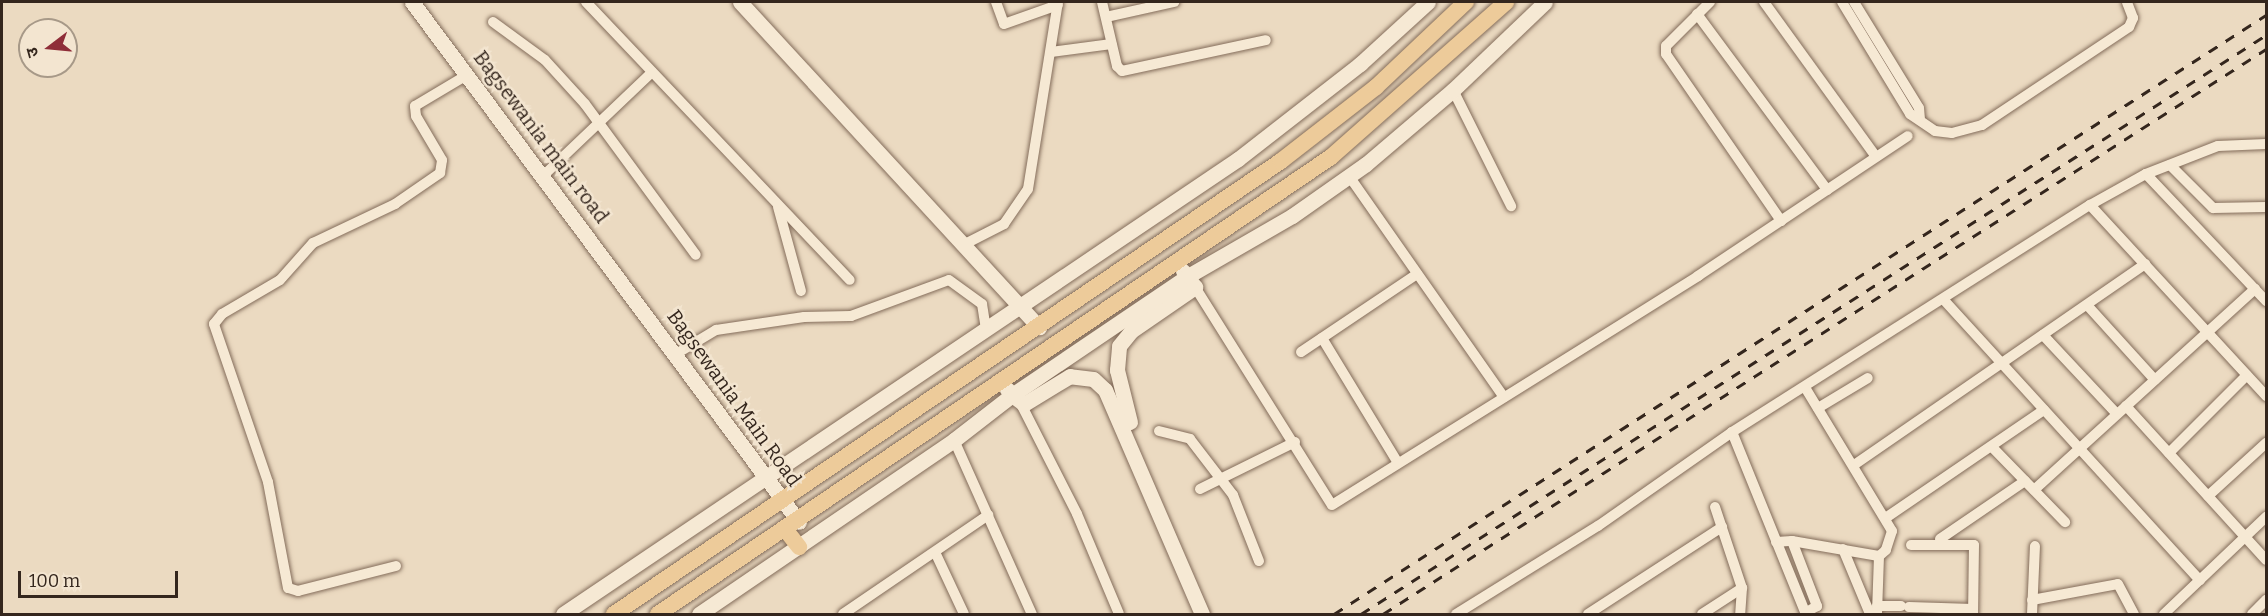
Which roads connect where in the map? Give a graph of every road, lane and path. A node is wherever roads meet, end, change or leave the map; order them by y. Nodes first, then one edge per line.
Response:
1 (412, 2) edge
2 (586, 2) edge
3 (741, 2) edge
4 (996, 2) edge
5 (1102, 2) edge
6 (1174, 2) edge
7 (1428, 2) edge
8 (1466, 2) edge
9 (1506, 2) edge
10 (1545, 2) edge
11 (1710, 2) edge
12 (1764, 2) edge
13 (1842, 2) edge
14 (1854, 2) edge
15 (2127, 2) edge
16 (1058, 3) edge
17 (1697, 14) junction
18 (1106, 17) junction
19 (493, 22) dead end
20 (1266, 39) dead end
21 (1872, 41) junction
22 (1111, 44) junction
23 (1051, 52) junction
24 (652, 72) junction
25 (467, 75) junction
26 (1453, 90) junction
27 (600, 122) junction
28 (1908, 136) dead end
29 (2266, 144) edge
30 (1876, 157) junction
31 (2170, 165) junction
32 (2146, 174) junction
33 (544, 175) junction
34 (1349, 176) junction
35 (1827, 190) junction
36 (778, 204) junction
37 (2090, 205) junction
38 (1510, 206) dead end
39 (2266, 207) edge
40 (1781, 221) junction
41 (965, 244) junction
42 (696, 255) dead end
43 (1174, 262) junction
44 (2145, 264) junction
45 (1418, 274) junction
46 (850, 280) dead end
47 (1192, 281) junction
48 (2255, 289) junction
49 (801, 291) dead end
50 (635, 298) joint
51 (1943, 299) junction
52 (2266, 301) edge
53 (2087, 304) junction
54 (1017, 307) junction
55 (992, 324) junction
56 (1039, 327) junction
57 (2207, 332) junction
58 (2043, 335) junction
59 (1322, 338) junction
60 (1301, 352) dead end
61 (676, 354) junction
62 (2001, 363) junction
63 (2247, 375) junction
64 (1868, 378) dead end
65 (2155, 380) junction
66 (1001, 382) junction
67 (1806, 388) junction
68 (2266, 396) edge
69 (1504, 397) junction
70 (1017, 400) junction
71 (1119, 406) junction
72 (1818, 408) junction
73 (2044, 410) junction
74 (2122, 410) junction
75 (1159, 431) dead end
76 (1732, 432) junction
77 (954, 440) junction
78 (1295, 442) junction
79 (2266, 443) edge
80 (1992, 447) junction
81 (2079, 448) junction
82 (2169, 453) junction
83 (1398, 463) junction
84 (1854, 465) junction
85 (765, 479) junction
86 (1220, 479) junction
87 (2025, 481) junction
88 (1200, 489) dead end
89 (2034, 490) junction
90 (2208, 496) junction
91 (783, 500) junction
92 (1715, 507) dead end
93 (988, 515) junction
94 (1887, 517) junction
95 (2266, 517) edge
96 (2065, 522) dead end
97 (792, 526) junction
98 (1722, 527) junction
99 (2246, 537) junction
100 (1940, 539) dead end
101 (1792, 541) junction
102 (1776, 542) junction
103 (1911, 545) dead end
104 (2035, 546) dead end
105 (799, 547) junction
106 (1843, 549) junction
107 (935, 552) junction
108 (1879, 556) junction
109 (2266, 560) edge
110 (1259, 561) dead end
111 (396, 566) dead end
112 (2200, 580) junction
113 (1742, 588) junction
114 (2032, 600) junction
115 (2266, 600) edge
116 (1818, 610) edge
117 (1875, 612) edge
118 (1973, 612) edge
119 (1737, 613) edge
120 (1805, 614) edge
121 (562, 615) edge
122 (614, 615) edge
123 (658, 615) edge
124 (699, 615) edge
125 (843, 615) edge
126 (964, 615) edge
127 (1032, 615) edge
128 (1119, 615) edge
129 (1202, 615) edge
130 (1213, 615) edge
131 (1456, 615) edge
132 (1588, 615) edge
133 (1702, 615) edge
134 (2032, 615) edge
135 (2134, 615) edge
136 (2164, 615) edge
137 (2253, 615) edge

1 - 25 street, Bagsewania main road
2 - 24 street
3 - 41 street
4 - 16 street
5 - 18 street
6 - 18 street
7 - 54 street
8 - 56 main road
9 - 43 main road
10 - 26 street
11 - 17 street
12 - 30 street
13 - 21 street
14 - 21 street
15 - 21 street
16 - 23 street
17 - 35 street
17 - 40 street
18 - 22 street
19 - 27 street
20 - 22 street
22 - 23 street
23 - 41 street
24 - 27 street
24 - 36 street
25 - 33 street, Bagsewania main road
25 - 111 street
26 - 34 street
26 - 38 street
27 - 33 street
27 - 42 street
28 - 30 street
29 - 31 street
30 - 35 street
31 - 32 street
31 - 39 street
32 - 37 street
32 - 48 street
33 - 50 street, Bagsewania main road
34 - 45 street
34 - 47 street
35 - 40 street
36 - 46 street
36 - 49 street
37 - 44 street
37 - 51 street
40 - 69 street
41 - 54 street
43 - 47 street
43 - 66 main road
44 - 53 street
44 - 57 street
45 - 59 street
45 - 69 street
47 - 70 street
47 - 71 street
47 - 78 street
48 - 52 street
48 - 57 street
50 - 61 street, Bagsewania Main Road
51 - 62 street
51 - 67 street
53 - 58 street
53 - 65 street
54 - 55 street
54 - 56 street
55 - 61 street
55 - 85 street
56 - 91 main road
57 - 63 street
57 - 65 street
58 - 62 street
58 - 74 street
59 - 60 street
59 - 83 street
61 - 85 street, Bagsewania Main Road
62 - 73 street
62 - 84 street
63 - 68 street
63 - 82 street
64 - 72 street
65 - 74 street
66 - 70 street
66 - 97 main road
67 - 72 street
67 - 76 street
69 - 83 street
70 - 71 street
70 - 77 street
70 - 128 street
71 - 129 street
71 - 130 street
72 - 84 street
73 - 80 street
73 - 81 street
74 - 81 street
74 - 82 street
75 - 86 street
76 - 102 street
76 - 131 street
77 - 93 street
77 - 105 street
78 - 83 street
78 - 86 street
79 - 90 street
80 - 87 street
80 - 94 street
81 - 89 street
81 - 112 street
82 - 90 street
84 - 94 street
85 - 91 street, Bagsewania Main Road
85 - 121 street
86 - 88 street
86 - 110 street
87 - 89 street
87 - 100 street
89 - 96 street
90 - 99 street
91 - 97 street, Bagsewania Main Road
91 - 122 main road
92 - 98 street
93 - 107 street
93 - 127 street
94 - 108 street
95 - 99 street
97 - 105 main road
97 - 123 main road
98 - 113 street
98 - 132 street
99 - 109 street
99 - 112 street
101 - 102 street
101 - 106 street
101 - 116 street
102 - 120 street
103 - 118 street
104 - 114 street
105 - 124 street
106 - 108 street
106 - 117 street
107 - 125 street
107 - 126 street
108 - 117 street
112 - 136 street
113 - 119 street
113 - 133 street
114 - 134 street
114 - 135 street
115 - 137 street
116 - 120 street
117 - 118 street

